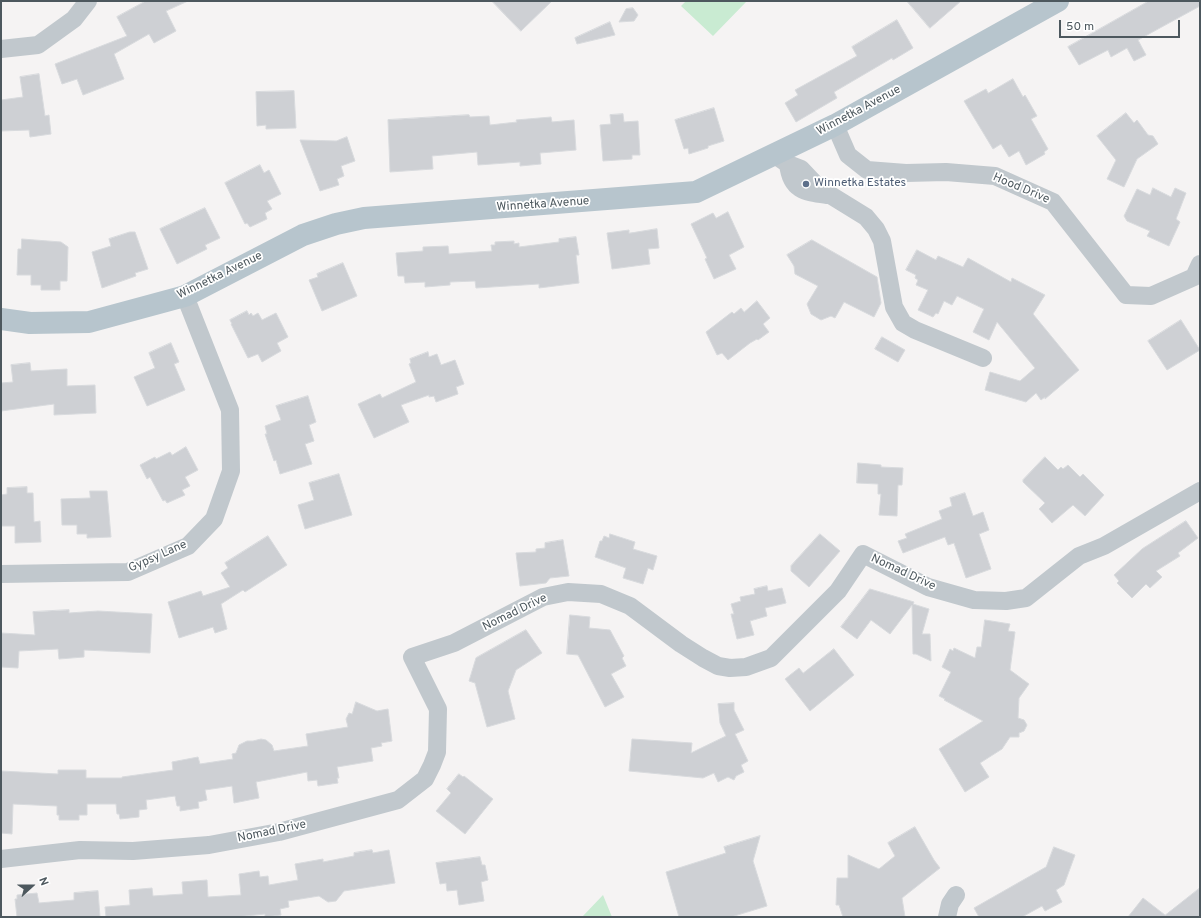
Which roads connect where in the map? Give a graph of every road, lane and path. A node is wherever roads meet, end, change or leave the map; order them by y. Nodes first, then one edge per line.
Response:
1 (88, 1) edge
2 (1058, 1) edge
3 (1, 49) edge
4 (835, 125) junction
5 (782, 159) junction
6 (1198, 275) edge
7 (185, 296) junction
8 (1, 319) edge
9 (983, 358) dead end
10 (1200, 491) edge
11 (1, 574) edge
12 (1, 859) edge
13 (956, 895) dead end
14 (947, 917) edge

1 - 3 street
2 - 4 main road, Winnetka Avenue
4 - 5 main road, Winnetka Avenue
4 - 6 street, Hood Drive
5 - 7 main road, Winnetka Avenue
5 - 9 street
7 - 8 main road, Winnetka Avenue
7 - 11 street, Gypsy Lane
10 - 12 street, Nomad Drive
13 - 14 street

